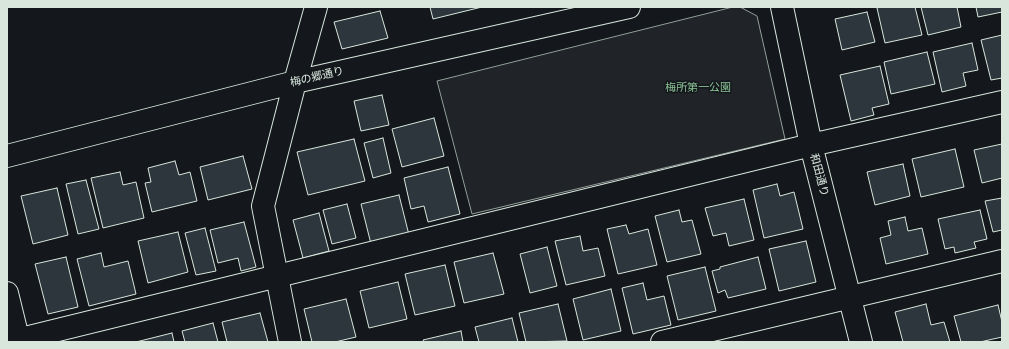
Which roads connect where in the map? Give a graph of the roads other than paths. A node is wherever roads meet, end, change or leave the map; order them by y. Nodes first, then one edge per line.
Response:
1 (316, 7) edge
2 (629, 7) edge
3 (782, 7) edge
4 (295, 82) junction
5 (1002, 102) edge
6 (810, 145) junction
7 (7, 156) edge
8 (1002, 261) edge
9 (277, 275) junction
10 (7, 293) edge
11 (850, 297) junction
12 (15, 341) edge
13 (290, 342) edge
14 (662, 342) edge
15 (861, 342) edge

1 - 4 street
2 - 4 street, 梅の郷通り
3 - 6 street, 和田通り
4 - 7 street, 梅の郷通り
4 - 9 street
5 - 6 street
6 - 9 street
6 - 11 street, 和田通り
8 - 11 street
9 - 12 street
9 - 13 street
10 - 12 street
11 - 14 street
11 - 15 street, 和田通り

